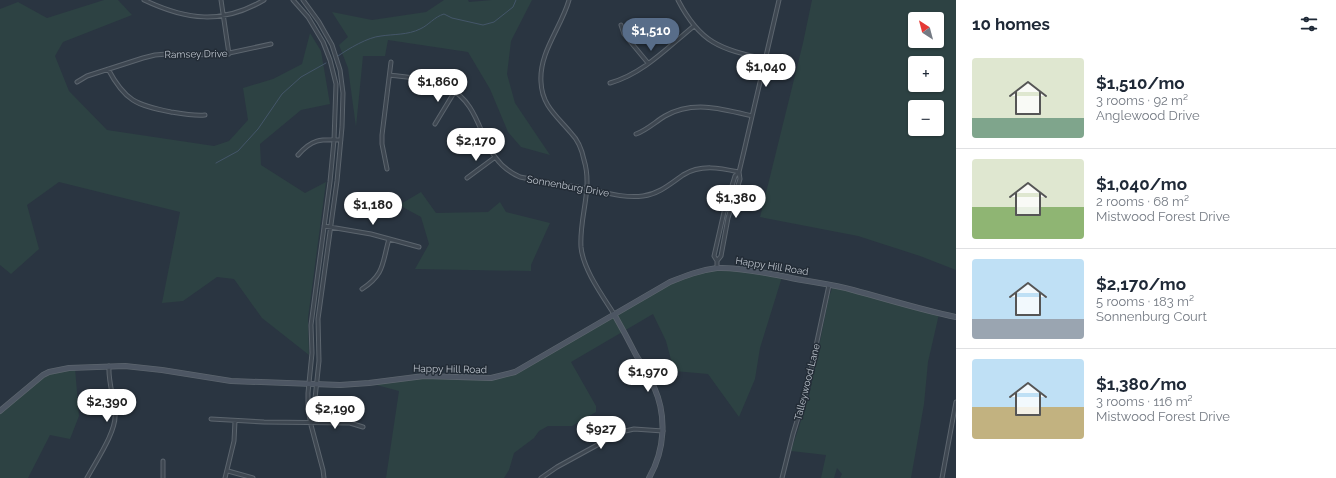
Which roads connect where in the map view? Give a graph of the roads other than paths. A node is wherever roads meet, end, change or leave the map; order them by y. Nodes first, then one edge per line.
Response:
1 (144, 0) edge
2 (221, 0) edge
3 (264, 0) edge
4 (293, 0) edge
5 (303, 0) edge
6 (569, 0) edge
7 (678, 0) edge
8 (779, 0) edge
9 (223, 16) junction
10 (621, 24) dead end
11 (694, 26) junction
12 (271, 44) dead end
13 (228, 54) junction
14 (765, 59) junction
15 (391, 62) dead end
16 (648, 63) junction
17 (108, 69) junction
18 (390, 75) junction
19 (77, 82) dead end
20 (610, 83) dead end
21 (455, 91) junction
22 (205, 114) dead end
23 (752, 116) junction
24 (435, 124) dead end
25 (636, 134) dead end
26 (334, 140) junction
27 (340, 140) junction
28 (298, 155) dead end
29 (494, 158) junction
30 (387, 169) dead end
31 (739, 172) junction
32 (467, 178) dead end
33 (587, 189) junction
34 (324, 226) junction
35 (331, 227) junction
36 (389, 239) junction
37 (419, 247) dead end
38 (717, 261) junction
39 (717, 268) junction
40 (829, 285) junction
41 (362, 289) dead end
42 (614, 314) junction
43 (956, 317) edge
44 (109, 366) junction
45 (309, 385) junction
46 (316, 385) junction
47 (956, 402) edge
48 (955, 410) edge
49 (0, 411) edge
50 (211, 419) dead end
51 (310, 420) junction
52 (235, 421) junction
53 (363, 427) dead end
54 (663, 431) junction
55 (164, 461) dead end
56 (228, 471) junction
57 (88, 478) edge
58 (163, 478) edge
59 (226, 478) edge
60 (253, 478) edge
61 (324, 478) edge
62 (542, 478) edge
63 (649, 478) edge
64 (782, 478) edge
65 (942, 478) edge

1 - 9 street
2 - 9 street
3 - 9 street
4 - 26 street
5 - 27 street
6 - 33 street
7 - 11 street
8 - 14 street
9 - 13 street
10 - 16 street
11 - 14 street
11 - 16 street
12 - 13 street, Ramsey Drive
13 - 17 street, Ramsey Drive
14 - 23 street
15 - 18 street
16 - 20 street
17 - 19 street, Ramsey Drive
17 - 22 street
18 - 21 street, Sonnenburg Drive
18 - 30 street
21 - 24 street
21 - 29 street, Sonnenburg Drive
23 - 25 street
23 - 31 street
26 - 27 street
26 - 28 street
26 - 34 street
27 - 35 street
29 - 32 street
29 - 33 street, Sonnenburg Drive
31 - 33 street, Sonnenburg Drive
31 - 38 street
31 - 38 street
33 - 42 street
34 - 35 street
34 - 45 street
35 - 36 street
35 - 46 street
36 - 37 street
36 - 41 street
38 - 39 street
39 - 40 street, Happy Hill Road
39 - 42 street, Happy Hill Road
40 - 43 street, Happy Hill Road
40 - 64 street, Talleywood Lane
42 - 46 street, Happy Hill Road
42 - 54 street
44 - 45 street, Happy Hill Road
44 - 49 street, Happy Hill Road
44 - 57 street
45 - 46 street, Happy Hill Road
45 - 51 street
46 - 51 street
47 - 48 street
48 - 65 street
50 - 52 street
51 - 52 street
51 - 53 street
51 - 61 street
52 - 56 street
54 - 62 street
54 - 63 street
55 - 58 street
56 - 59 street
56 - 60 street

